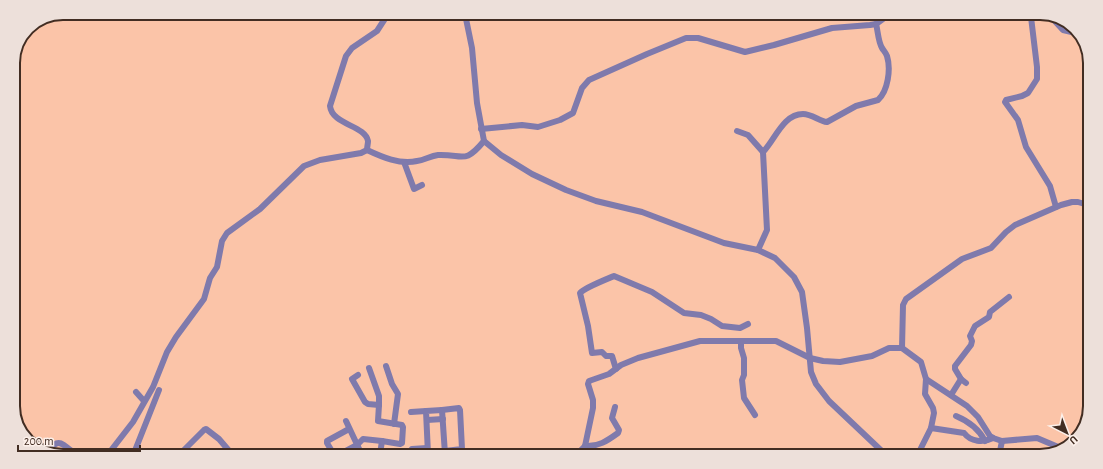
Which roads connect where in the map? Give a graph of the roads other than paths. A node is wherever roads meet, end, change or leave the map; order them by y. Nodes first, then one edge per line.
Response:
1 (384, 20) edge
2 (466, 20) edge
3 (882, 20) edge
4 (1031, 20) edge
5 (1056, 23) edge
6 (876, 24) junction
7 (1068, 31) edge
8 (481, 129) junction
9 (737, 131) dead end
10 (484, 141) junction
11 (367, 150) junction
12 (763, 152) junction
13 (404, 162) junction
14 (422, 185) dead end
15 (1083, 203) edge
16 (1056, 207) junction
17 (758, 250) junction
18 (1009, 297) dead end
19 (748, 324) dead end
20 (741, 341) junction
21 (902, 348) junction
22 (810, 358) junction
23 (386, 366) dead end
24 (369, 368) dead end
25 (616, 369) junction
26 (358, 375) dead end
27 (926, 379) junction
28 (961, 379) junction
29 (966, 384) dead end
30 (159, 390) dead end
31 (136, 392) dead end
32 (951, 395) junction
33 (144, 400) junction
34 (379, 405) junction
35 (615, 407) dead end
36 (442, 410) junction
37 (426, 411) junction
38 (411, 412) dead end
39 (755, 415) dead end
40 (956, 416) dead end
41 (443, 419) junction
42 (427, 420) junction
43 (346, 421) dead end
44 (394, 424) junction
45 (931, 428) junction
46 (349, 429) junction
47 (993, 438) junction
48 (382, 441) junction
49 (985, 441) junction
50 (1002, 442) junction
51 (357, 445) junction
52 (585, 446) junction
53 (52, 447) edge
54 (1055, 447) edge
55 (69, 449) edge
56 (112, 449) edge
57 (136, 449) edge
58 (185, 449) edge
59 (228, 449) edge
60 (330, 449) edge
61 (350, 449) edge
62 (359, 449) edge
63 (381, 449) edge
64 (428, 449) edge
65 (445, 449) edge
66 (462, 449) edge
67 (582, 449) edge
68 (880, 449) edge
69 (920, 449) edge
70 (1000, 449) edge

1 - 11 street
2 - 8 street
3 - 6 street
4 - 16 street
5 - 7 street
6 - 8 street
6 - 12 street
8 - 10 street
9 - 12 street
10 - 13 street
10 - 17 street
11 - 13 street
11 - 33 street
12 - 17 street
13 - 14 street
15 - 16 street
16 - 21 street
17 - 22 street
18 - 28 street
19 - 25 street
20 - 22 street
20 - 25 street
20 - 39 street
21 - 22 street
21 - 27 street
22 - 68 street
23 - 44 street
24 - 34 street
25 - 52 street
26 - 34 street
27 - 32 street
27 - 45 street
28 - 29 street
28 - 32 street
30 - 57 street
31 - 33 street
32 - 47 street
33 - 56 street
34 - 44 street
35 - 52 street
36 - 37 street
36 - 41 street
36 - 66 street
37 - 38 street
37 - 42 street
40 - 49 street
41 - 42 street
41 - 65 street
42 - 64 street
43 - 46 street
44 - 48 street
45 - 49 street
45 - 69 street
46 - 51 street
46 - 60 street
47 - 49 street
47 - 50 street
48 - 51 street
48 - 63 street
50 - 54 street
50 - 70 street
51 - 61 street
51 - 62 street
52 - 67 street
53 - 55 street
58 - 59 street

